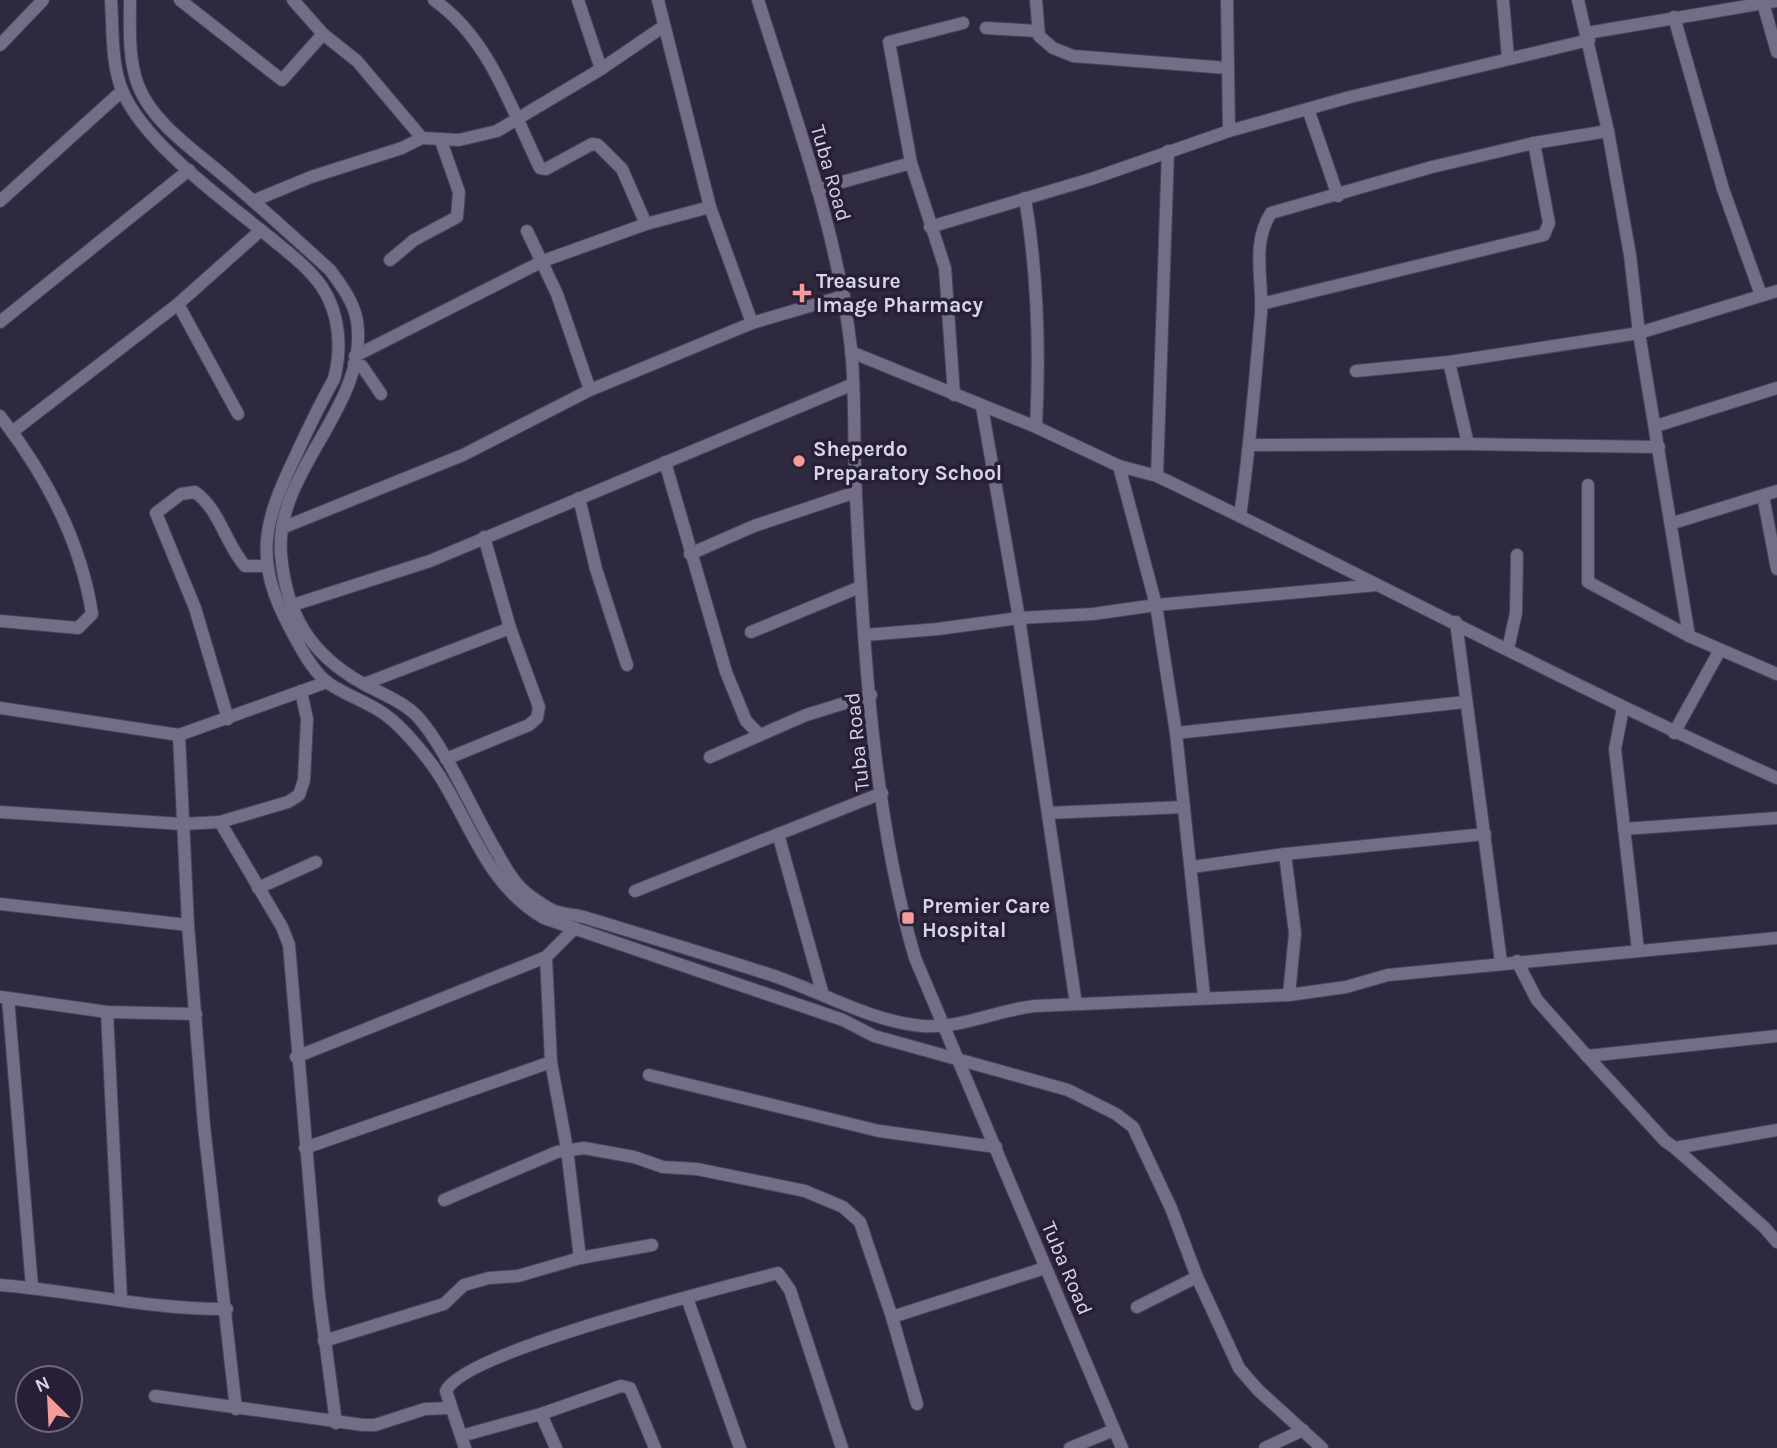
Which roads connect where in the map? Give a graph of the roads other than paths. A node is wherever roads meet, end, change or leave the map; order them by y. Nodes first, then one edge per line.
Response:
1 (43, 0) edge
2 (111, 0) edge
3 (130, 0) edge
4 (180, 0) edge
5 (293, 0) edge
6 (434, 0) edge
7 (578, 0) edge
8 (658, 0) edge
9 (758, 0) edge
10 (1036, 0) edge
11 (1227, 0) edge
12 (1503, 0) edge
13 (1578, 0) edge
14 (1777, 1) edge
15 (1763, 3) junction
16 (1712, 5) edge
17 (1674, 17) junction
18 (963, 23) dead end
19 (664, 26) junction
20 (986, 28) dead end
21 (1037, 31) junction
22 (323, 34) junction
23 (1588, 36) junction
24 (0, 45) edge
25 (1777, 52) edge
26 (1508, 58) junction
27 (1227, 68) junction
28 (601, 69) junction
29 (122, 91) junction
30 (1308, 109) junction
31 (516, 119) junction
32 (1229, 131) junction
33 (1608, 131) junction
34 (422, 138) junction
35 (441, 141) junction
36 (1534, 143) junction
37 (1168, 151) junction
38 (911, 163) junction
39 (189, 170) junction
40 (817, 189) junction
41 (1338, 196) junction
42 (1025, 198) junction
43 (0, 201) edge
44 (253, 201) junction
45 (710, 207) junction
46 (646, 225) junction
47 (930, 227) junction
48 (261, 230) junction
49 (527, 231) dead end
50 (390, 260) dead end
51 (543, 261) junction
52 (1777, 291) edge
53 (1761, 295) junction
54 (844, 296) junction
55 (178, 304) junction
56 (1261, 304) junction
57 (0, 322) edge
58 (752, 323) junction
59 (1639, 333) junction
60 (851, 352) junction
61 (354, 360) junction
62 (1449, 362) junction
63 (1356, 371) dead end
64 (851, 386) junction
65 (1777, 388) edge
66 (590, 390) junction
67 (381, 394) dead end
68 (954, 395) junction
69 (982, 407) junction
70 (238, 414) dead end
71 (0, 416) edge
72 (1656, 426) junction
73 (1036, 427) junction
74 (12, 432) junction
75 (1468, 444) junction
76 (1251, 445) junction
77 (1659, 447) junction
78 (665, 462) junction
79 (1119, 466) junction
80 (1157, 476) junction
81 (1588, 485) dead end
82 (1777, 491) edge
83 (856, 492) junction
84 (1763, 496) junction
85 (579, 498) junction
86 (1240, 516) junction
87 (1672, 523) junction
88 (282, 528) junction
89 (484, 537) junction
90 (690, 554) junction
91 (1517, 555) dead end
92 (268, 566) junction
93 (1777, 569) edge
94 (1377, 585) junction
95 (860, 587) junction
96 (1156, 605) junction
97 (293, 606) junction
98 (1019, 618) junction
99 (0, 621) edge
100 (1456, 622) junction
101 (510, 628) junction
102 (751, 632) dead end
103 (865, 635) junction
104 (1689, 636) junction
105 (1508, 649) junction
106 (1720, 650) junction
107 (627, 665) dead end
108 (1777, 674) edge
109 (327, 682) junction
110 (364, 684) junction
111 (301, 691) junction
112 (871, 695) junction
113 (1465, 702) junction
114 (0, 708) edge
115 (1623, 708) junction
116 (229, 719) junction
117 (1176, 733) junction
118 (1674, 733) junction
119 (759, 734) junction
120 (179, 735) junction
121 (710, 757) dead end
122 (446, 759) junction
123 (1777, 778) edge
124 (882, 793) junction
125 (1184, 807) junction
126 (0, 812) edge
127 (1048, 813) junction
128 (1777, 818) edge
129 (220, 822) junction
130 (182, 824) junction
131 (1624, 830) junction
132 (778, 834) junction
133 (1485, 834) junction
134 (1285, 854) junction
135 (316, 862) dead end
136 (1192, 867) junction
137 (258, 888) junction
138 (635, 891) dead end
139 (0, 904) edge
140 (188, 925) junction
141 (575, 928) junction
142 (1777, 938) edge
143 (1638, 950) junction
144 (546, 957) junction
145 (1517, 961) junction
146 (1500, 962) junction
147 (823, 995) junction
148 (1289, 995) junction
149 (1204, 996) junction
150 (4, 997) edge
151 (1076, 1004) junction
152 (107, 1012) junction
153 (196, 1014) junction
154 (944, 1027) junction
155 (1777, 1036) edge
156 (1587, 1055) junction
157 (296, 1057) junction
158 (956, 1057) junction
159 (551, 1062) junction
160 (649, 1075) dead end
161 (1777, 1130) edge
162 (996, 1147) junction
163 (305, 1148) junction
164 (1675, 1148) junction
165 (567, 1149) junction
166 (444, 1200) dead end
167 (1771, 1226) edge
168 (1777, 1242) edge
169 (652, 1245) dead end
170 (580, 1258) junction
171 (1045, 1268) junction
172 (1197, 1277) junction
173 (0, 1285) edge
174 (32, 1287) junction
175 (687, 1298) junction
176 (121, 1299) junction
177 (1137, 1307) dead end
178 (227, 1309) junction
179 (892, 1317) junction
180 (324, 1341) junction
181 (155, 1396) dead end
182 (917, 1404) dead end
183 (450, 1408) junction
184 (236, 1409) junction
185 (541, 1414) junction
186 (336, 1423) junction
187 (1114, 1430) junction
188 (1303, 1430) junction
189 (463, 1442) edge
190 (556, 1448) edge
191 (655, 1448) edge
192 (740, 1448) edge
193 (842, 1448) edge
194 (1070, 1448) edge
195 (1122, 1448) edge
196 (1265, 1448) edge
197 (1322, 1448) edge

1 - 24 street
2 - 29 street
3 - 44 street
4 - 22 street
5 - 22 street
6 - 31 street
7 - 28 street
8 - 19 street
9 - 40 street, Tuba Road
10 - 21 street
11 - 27 street
12 - 26 street
13 - 23 street
14 - 15 street
15 - 16 street
15 - 25 street
16 - 17 street
17 - 23 street
17 - 53 street
18 - 38 street
19 - 28 street
19 - 45 street
20 - 21 street
21 - 27 street
22 - 34 street
23 - 26 street
23 - 33 street
26 - 30 street
27 - 32 street
28 - 31 street
29 - 39 street
29 - 43 street
30 - 32 street
30 - 41 street
31 - 35 street
31 - 46 street
32 - 37 street
33 - 36 street
33 - 59 street
34 - 35 street
34 - 44 street
35 - 50 street
36 - 41 street
36 - 56 street
37 - 42 street
37 - 80 street
38 - 40 street
38 - 47 street
39 - 48 street
39 - 57 street
40 - 54 street, Tuba Road
41 - 56 street
42 - 47 street
42 - 73 street
44 - 61 street
45 - 46 street
45 - 58 street
46 - 51 street
47 - 68 street
48 - 55 street
48 - 92 street
49 - 51 street
51 - 61 street
51 - 66 street
52 - 53 street
53 - 59 street
54 - 58 street
54 - 60 street, Tuba Road
55 - 70 street
55 - 74 street
56 - 76 street
58 - 66 street
59 - 62 street
59 - 72 street
60 - 64 street, Tuba Road
60 - 68 street
61 - 67 street
61 - 88 street
62 - 63 street
62 - 75 street
64 - 78 street
64 - 83 street, Tuba Road
65 - 72 street
66 - 88 street
68 - 69 street
69 - 73 street
69 - 98 street
71 - 74 street
72 - 77 street
73 - 79 street
74 - 99 street
75 - 76 street
75 - 77 street
76 - 86 street
77 - 87 street
78 - 85 street
78 - 90 street
79 - 80 street
79 - 96 street
80 - 86 street
81 - 104 street
82 - 84 street
83 - 90 street
83 - 95 street, Tuba Road
84 - 87 street
84 - 93 street
85 - 89 street
85 - 107 street
86 - 94 street
87 - 104 street
88 - 97 street
89 - 97 street
89 - 101 street
90 - 119 street
91 - 105 street
92 - 109 street
92 - 116 street
94 - 96 street
94 - 100 street
95 - 102 street
95 - 103 street, Tuba Road
96 - 98 street
96 - 117 street
97 - 110 street
98 - 103 street
98 - 127 street
100 - 105 street
100 - 113 street
101 - 110 street
101 - 122 street
103 - 112 street, Tuba Road
104 - 106 street
105 - 115 street
106 - 108 street
106 - 118 street
109 - 111 street
109 - 141 street
110 - 122 street
111 - 116 street
111 - 129 street
112 - 119 street
112 - 124 street, Tuba Road
113 - 117 street
113 - 133 street
114 - 120 street
115 - 118 street
115 - 131 street
116 - 120 street
117 - 125 street
118 - 123 street
119 - 121 street
120 - 130 street
122 - 147 street
124 - 132 street
124 - 154 street, Tuba Road
125 - 127 street
125 - 136 street
126 - 130 street
127 - 151 street
128 - 131 street
129 - 130 street
129 - 137 street
130 - 140 street
131 - 143 street
132 - 138 street
132 - 147 street
133 - 134 street
133 - 146 street
134 - 136 street
134 - 148 street
135 - 137 street
136 - 149 street
137 - 157 street
139 - 140 street
140 - 153 street
141 - 144 street
141 - 158 street
142 - 143 street
143 - 145 street
144 - 157 street
144 - 159 street
145 - 146 street
145 - 156 street
146 - 148 street
147 - 154 street
148 - 149 street
149 - 151 street
150 - 152 street
150 - 174 street
151 - 154 street
152 - 153 street
152 - 176 street
153 - 178 street
154 - 158 street, Tuba Road
155 - 156 street
156 - 164 street
157 - 163 street
158 - 162 street, Tuba Road
158 - 172 street
159 - 163 street
159 - 165 street
160 - 162 street
161 - 164 street
162 - 171 street, Tuba Road
163 - 180 street
164 - 167 street
165 - 166 street
165 - 170 street
165 - 179 street
167 - 168 street
169 - 170 street
170 - 180 street
171 - 179 street
171 - 187 street, Tuba Road
172 - 177 street
172 - 188 street
173 - 174 street
174 - 176 street
175 - 183 street
175 - 192 street
175 - 193 street
176 - 178 street
178 - 184 street
179 - 182 street
180 - 186 street
181 - 184 street
183 - 186 street
183 - 189 street
184 - 186 street
185 - 189 street
185 - 190 street
185 - 191 street
187 - 194 street
187 - 195 street, Tuba Road
188 - 196 street
188 - 197 street

